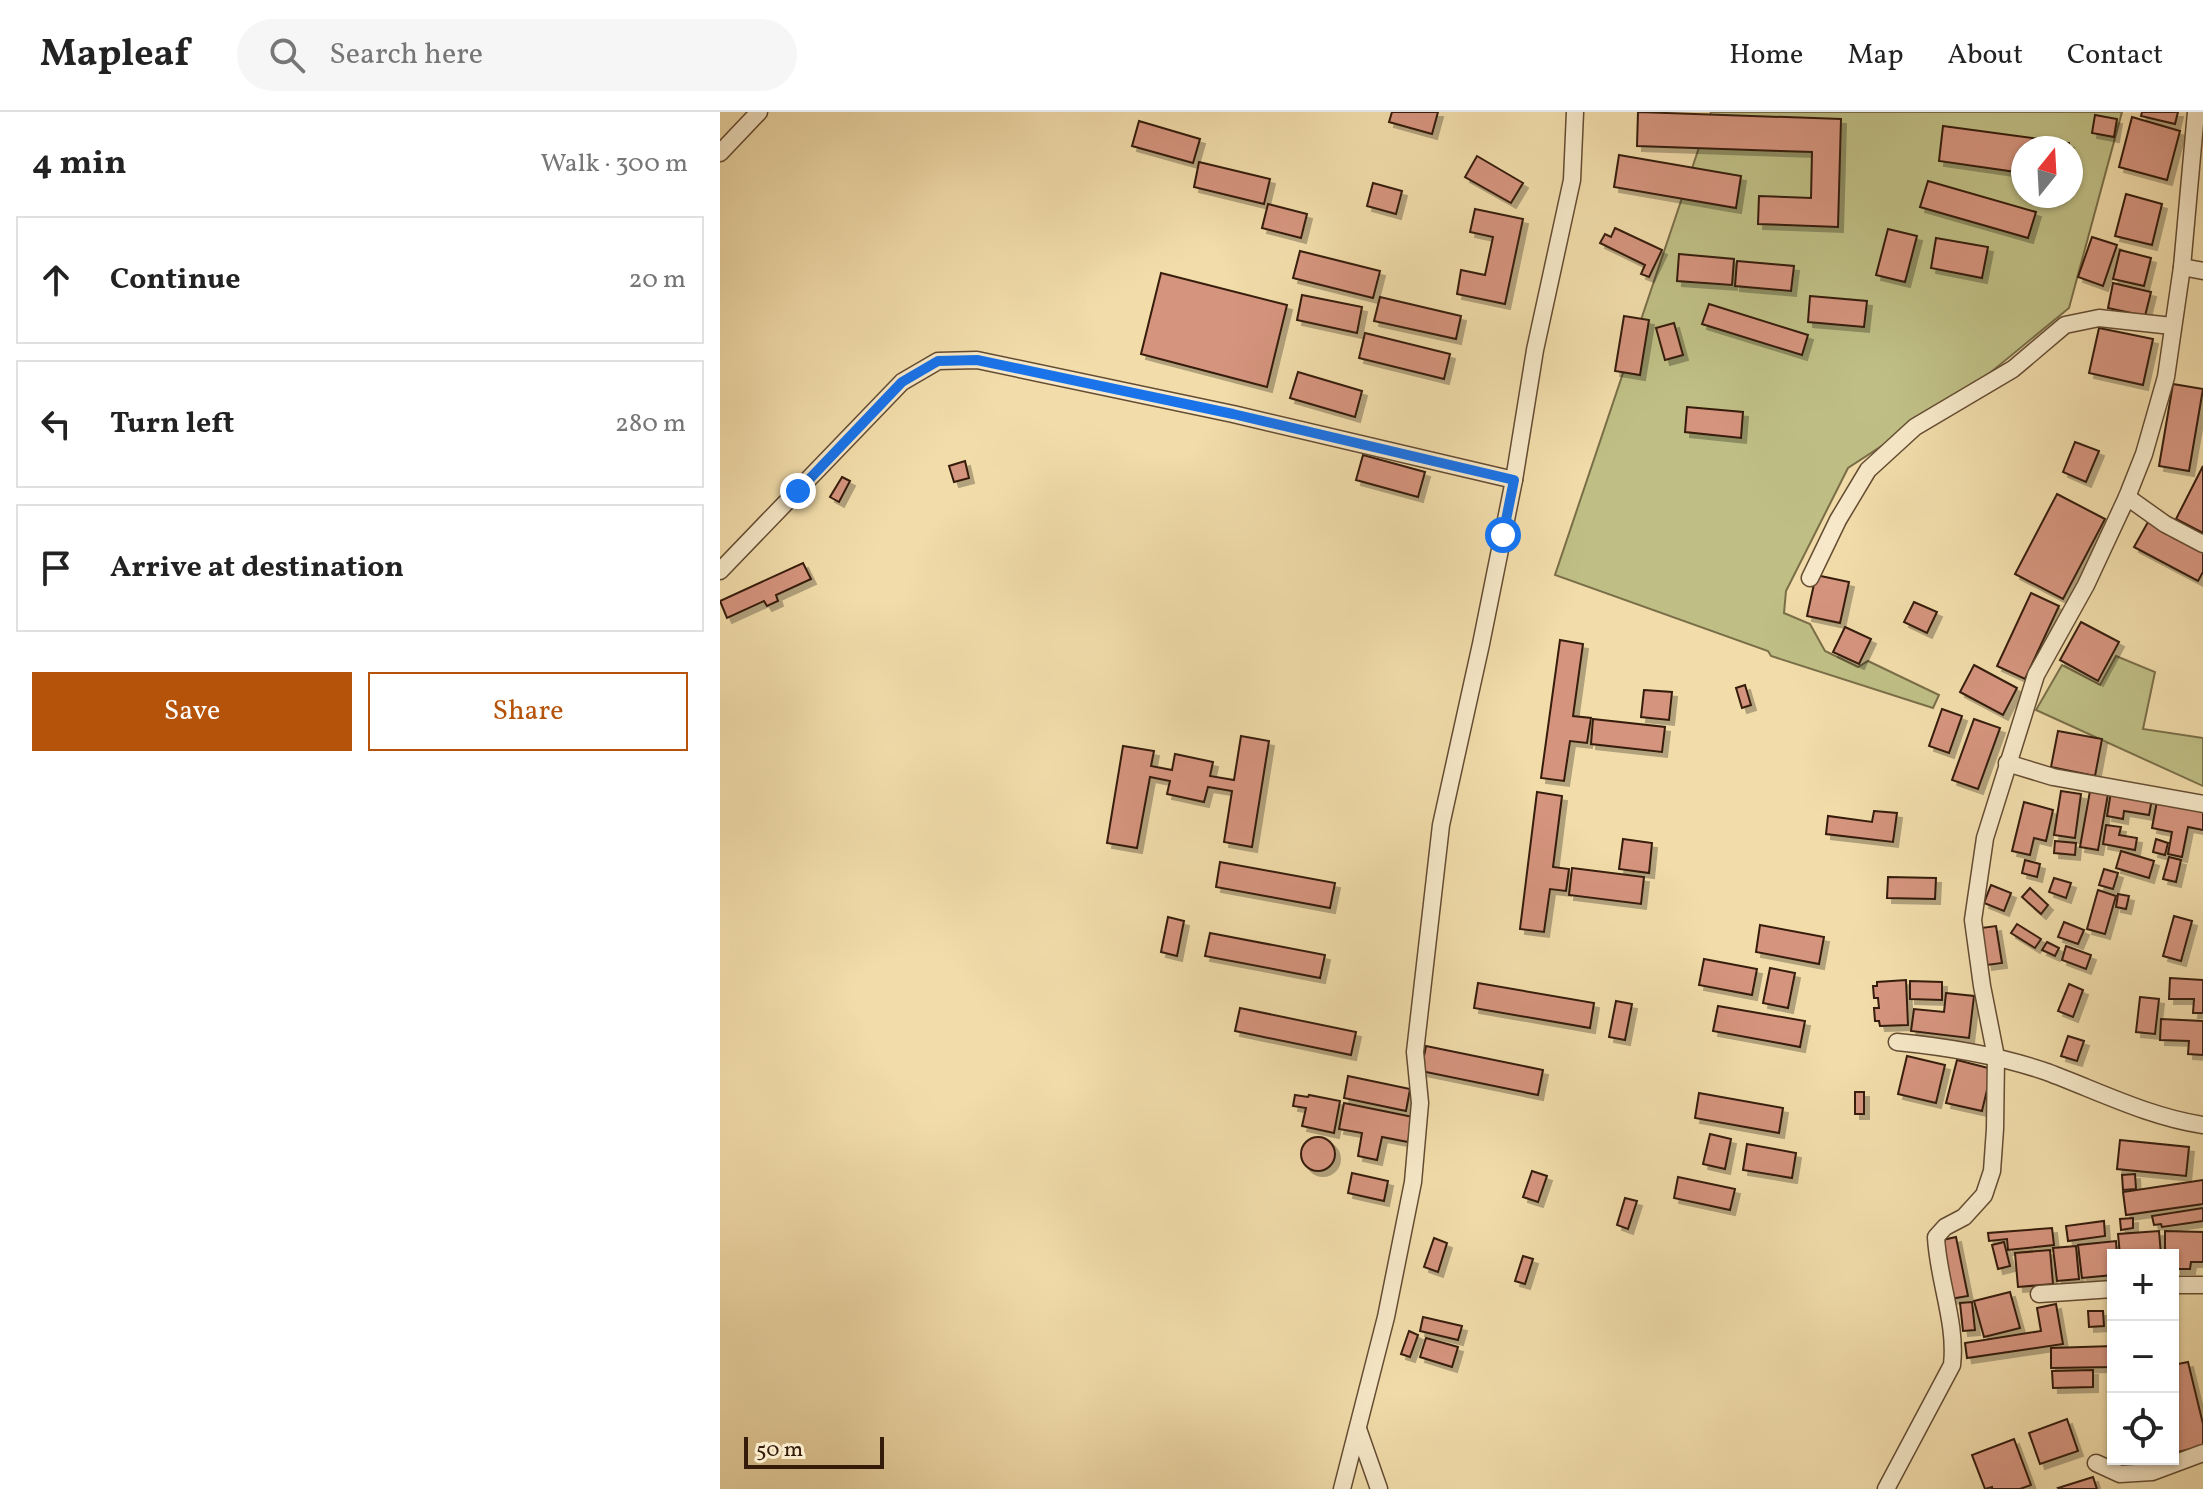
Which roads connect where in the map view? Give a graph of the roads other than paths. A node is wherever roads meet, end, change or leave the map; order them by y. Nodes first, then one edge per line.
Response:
1 (759, 112) edge
2 (1575, 112) edge
3 (2196, 112) edge
4 (720, 153) edge
5 (2182, 267) junction
6 (2203, 271) edge
7 (2172, 326) junction
8 (1514, 480) junction
9 (2127, 497) junction
10 (2203, 544) edge
11 (720, 571) edge
12 (1810, 578) dead end
13 (2007, 763) junction
14 (2203, 804) edge
15 (1897, 1042) dead end
16 (1996, 1057) junction
17 (2203, 1125) edge
18 (2179, 1285) edge
19 (2203, 1285) edge
20 (2107, 1289) edge
21 (2039, 1294) dead end
22 (1357, 1427) junction
23 (2203, 1453) edge
24 (2096, 1463) dead end
25 (1342, 1489) edge
26 (1379, 1489) edge
27 (1886, 1489) edge

1 - 4 street
2 - 8 street
3 - 5 street
5 - 6 street
5 - 7 street
7 - 9 street
7 - 12 street
8 - 11 street
8 - 22 street
9 - 10 street
9 - 13 street
13 - 14 street
13 - 16 street
15 - 16 street
16 - 17 street
16 - 27 street
18 - 19 street
20 - 21 street
22 - 25 street
22 - 26 street
23 - 24 street

